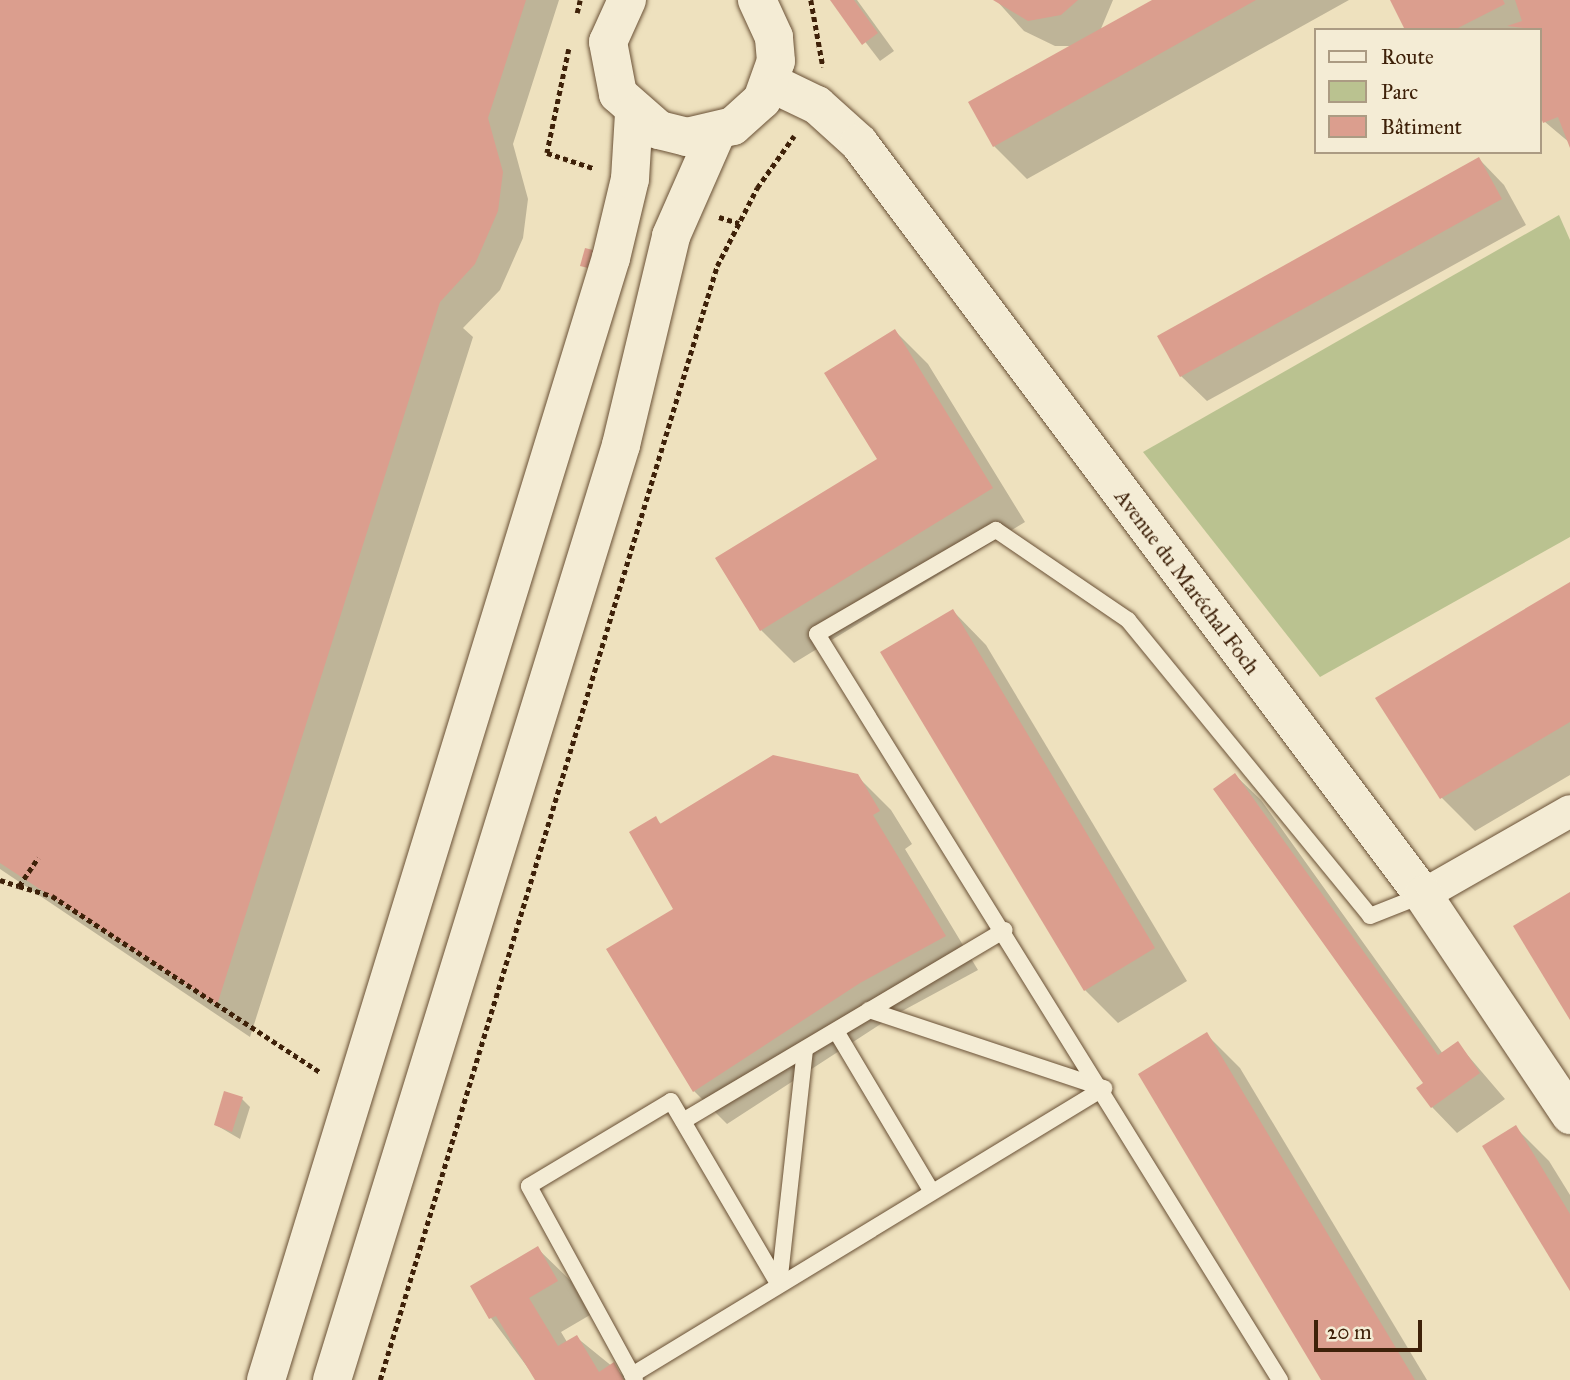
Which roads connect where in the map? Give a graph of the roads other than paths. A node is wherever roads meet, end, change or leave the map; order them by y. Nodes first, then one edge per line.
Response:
1 (627, 0) edge
2 (764, 5) edge
3 (771, 83) junction
4 (634, 114) junction
5 (716, 134) junction
6 (1570, 811) edge
7 (1423, 895) junction
8 (1005, 930) junction
9 (869, 1010) junction
10 (836, 1031) junction
11 (804, 1049) junction
12 (1104, 1088) junction
13 (1570, 1115) edge
14 (683, 1121) junction
15 (932, 1192) junction
16 (779, 1285) junction
17 (633, 1377) edge
18 (266, 1380) edge
19 (332, 1380) edge
20 (1280, 1380) edge

1 - 4 main road
2 - 3 main road
3 - 5 main road
3 - 7 main road, Avenue du Maréchal Foch
4 - 5 main road
4 - 18 main road
5 - 19 main road
6 - 7 street
7 - 8 lane
7 - 13 main road, Avenue du Maréchal Foch
8 - 9 lane
8 - 12 lane
9 - 10 lane
9 - 12 lane
10 - 11 lane
10 - 15 lane
11 - 14 lane
11 - 16 lane
12 - 15 lane
12 - 20 lane
14 - 16 lane
14 - 17 lane
15 - 16 lane
16 - 17 lane

